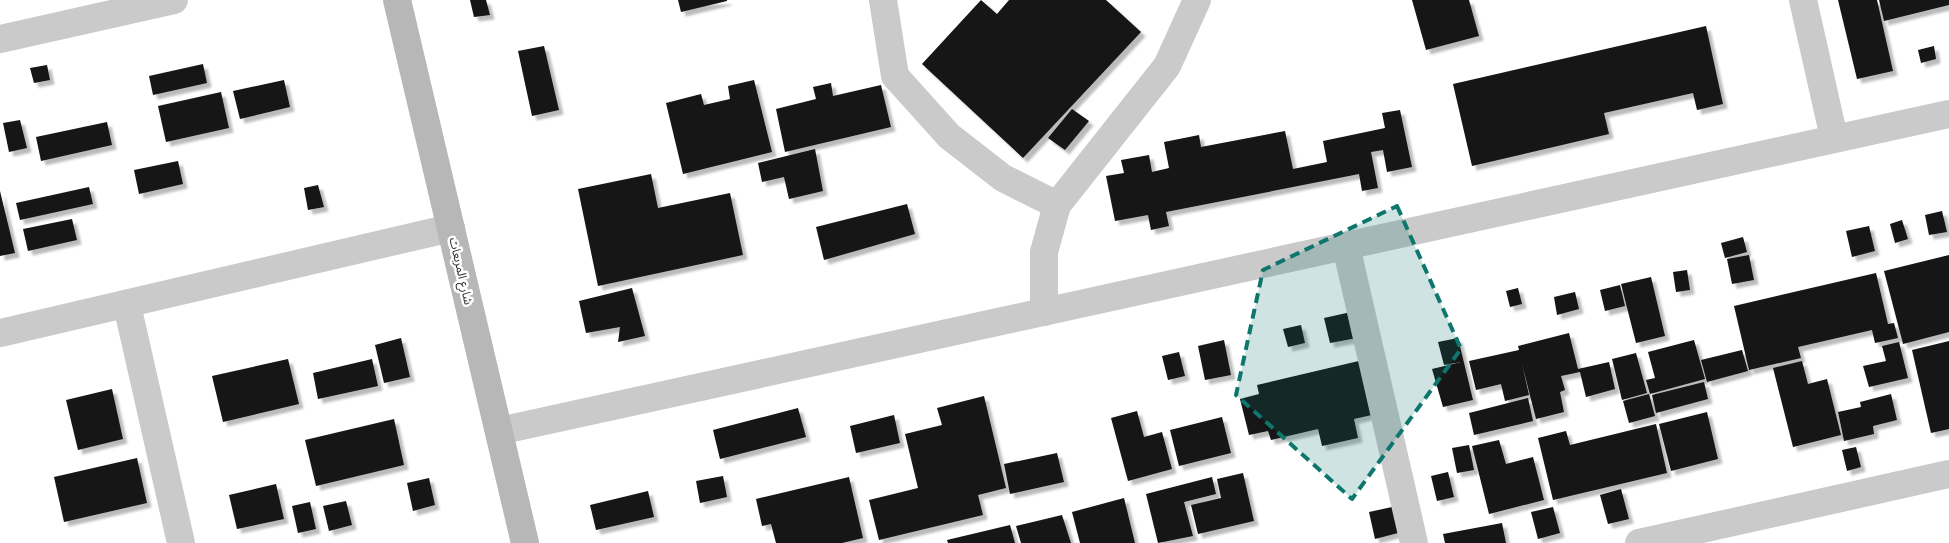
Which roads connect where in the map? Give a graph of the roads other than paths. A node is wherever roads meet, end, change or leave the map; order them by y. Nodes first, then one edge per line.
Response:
1 (174, 0) edge
2 (397, 0) edge
3 (883, 0) edge
4 (1197, 0) edge
5 (1803, 0) edge
6 (0, 39) edge
7 (1949, 114) edge
8 (1834, 138) junction
9 (1057, 205) junction
10 (451, 228) junction
11 (1346, 246) junction
12 (127, 305) junction
13 (1044, 312) junction
14 (0, 333) edge
15 (498, 431) junction
16 (1949, 474) edge
17 (1712, 536) edge
18 (181, 543) edge
19 (525, 543) edge
20 (1414, 543) edge
21 (1639, 543) edge

1 - 6 street
2 - 10 street, شارع المربعات
3 - 9 street
4 - 9 street
5 - 8 street
7 - 8 street
8 - 11 street
9 - 13 street
10 - 12 street
10 - 15 street, شارع المربعات
11 - 13 street
11 - 20 street
12 - 14 street
12 - 18 street
13 - 15 street
15 - 19 street, شارع المربعات
16 - 17 street
17 - 21 street

